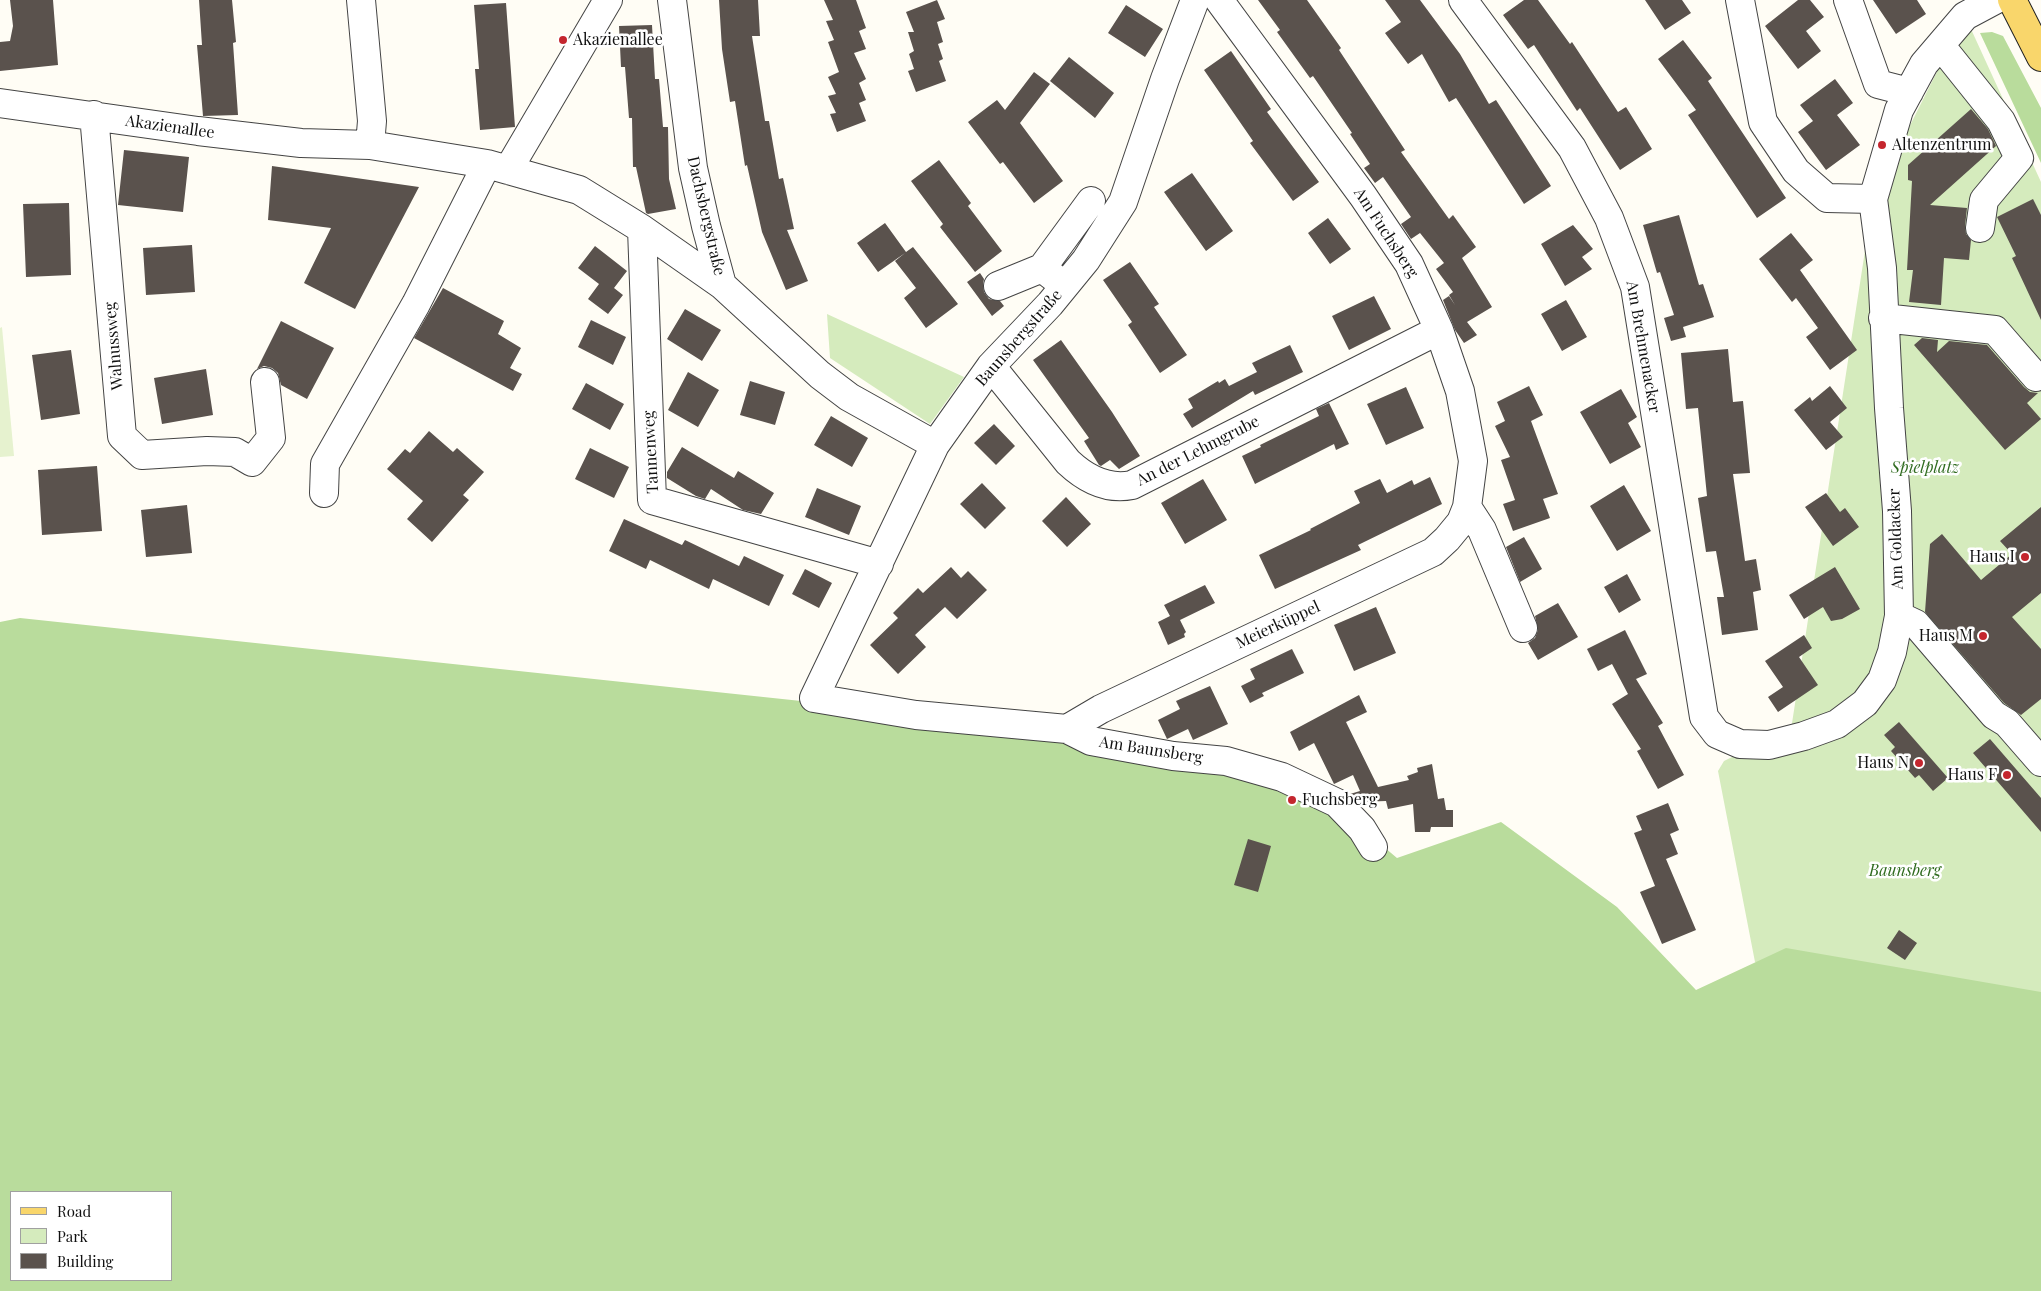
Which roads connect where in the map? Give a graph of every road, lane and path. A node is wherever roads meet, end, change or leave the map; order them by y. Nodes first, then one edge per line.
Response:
1 (361, 0) edge
2 (608, 0) edge
3 (672, 0) edge
4 (1195, 0) edge
5 (1219, 0) edge
6 (1463, 0) edge
7 (1740, 0) edge
8 (1848, 0) edge
9 (1995, 0) edge
10 (2012, 0) edge
11 (1940, 46) junction
12 (2040, 51) edge
13 (1909, 92) junction
14 (0, 103) edge
15 (94, 115) junction
16 (370, 145) junction
17 (498, 167) junction
18 (1873, 199) junction
19 (1091, 201) dead end
20 (1980, 228) dead end
21 (642, 229) junction
22 (1042, 268) junction
23 (722, 285) junction
24 (998, 286) dead end
25 (1065, 286) junction
26 (1883, 318) junction
27 (1439, 330) junction
28 (991, 366) junction
29 (2036, 377) dead end
30 (264, 382) dead end
31 (935, 445) junction
32 (324, 493) dead end
33 (1468, 504) junction
34 (878, 564) junction
35 (1899, 616) junction
36 (1523, 628) dead end
37 (814, 698) joint
38 (1067, 729) junction
39 (1717, 734) joint
40 (2041, 762) edge
41 (1373, 847) dead end

1 - 16 street
2 - 17 street
3 - 23 street, Dachsbergstraße
4 - 25 street, Baunsbergstraße
5 - 27 street, Am Fuchsberg
6 - 39 street, Am Brehmenacker
7 - 18 street
8 - 13 street
9 - 11 street, Am Goldacker
10 - 12 main road
11 - 13 street, Am Goldacker
11 - 20 street
13 - 18 street, Am Goldacker
14 - 15 street, Akazienallee
15 - 16 street, Akazienallee
15 - 30 street, Walnussweg
16 - 17 street, Akazienallee
17 - 21 street, Akazienallee
17 - 32 street
18 - 26 street, Am Goldacker
19 - 22 street
21 - 23 street, Akazienallee
21 - 34 street, Tannenweg
22 - 24 street
22 - 25 street
23 - 31 street, Dachsbergstraße
25 - 28 street, Baunsbergstraße
26 - 29 street
26 - 35 street, Am Goldacker
27 - 28 street, An der Lehmgrube
27 - 33 street, Am Fuchsberg
28 - 31 street, Baunsbergstraße
31 - 34 street, Baunsbergstraße
33 - 36 street
33 - 38 street, Meierküppel
34 - 37 street, Baunsbergstraße
35 - 39 street, Am Goldacker
35 - 40 street
37 - 38 street, Am Baunsberg
38 - 41 street, Am Baunsberg

